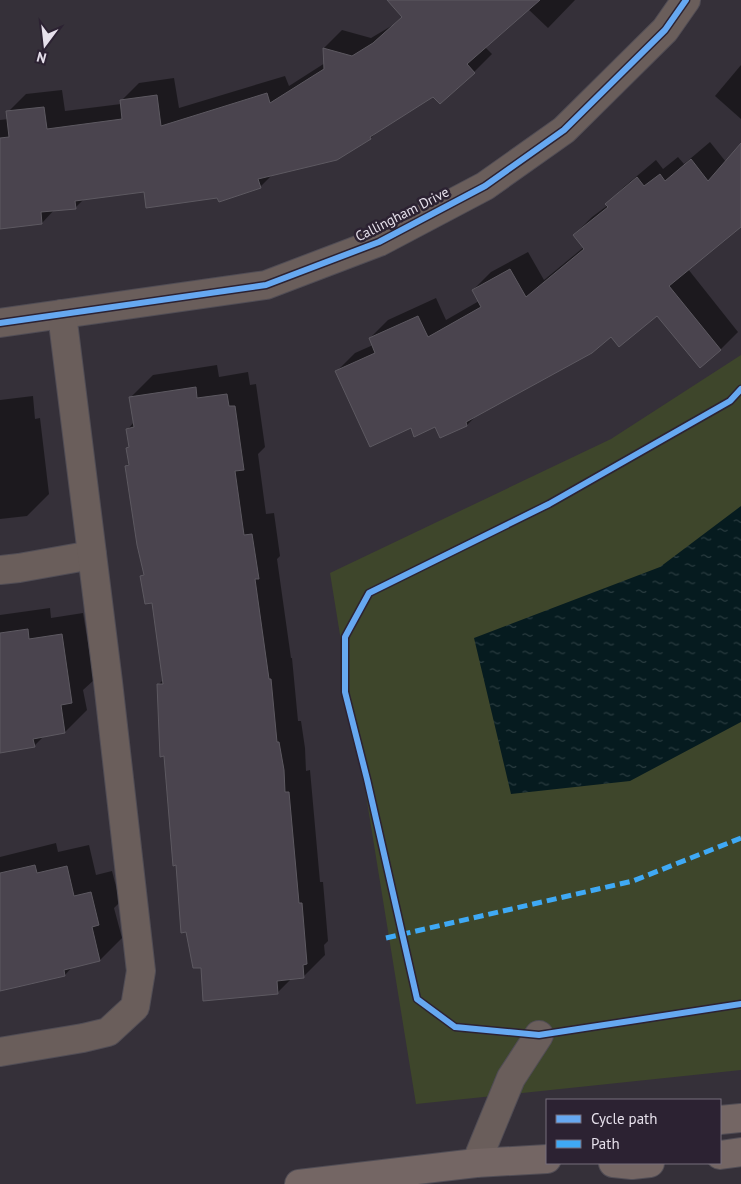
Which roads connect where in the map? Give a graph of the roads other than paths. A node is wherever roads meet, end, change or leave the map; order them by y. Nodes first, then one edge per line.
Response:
1 (686, 0) edge
2 (62, 314) junction
3 (0, 322) edge
4 (92, 555) junction
5 (0, 570) edge
6 (539, 1035) dead end
7 (0, 1052) edge
8 (741, 1118) edge
9 (721, 1120) edge
10 (741, 1152) edge
11 (721, 1155) edge
12 (546, 1159) edge
13 (476, 1163) junction
14 (622, 1164) edge
15 (641, 1164) edge
16 (299, 1184) edge

1 - 2 street, Callingham Drive
2 - 3 street, Callingham Drive
2 - 4 street
4 - 5 street
4 - 7 street
6 - 13 street
8 - 9 main road
10 - 11 main road
12 - 13 main road
13 - 16 main road
14 - 15 main road

